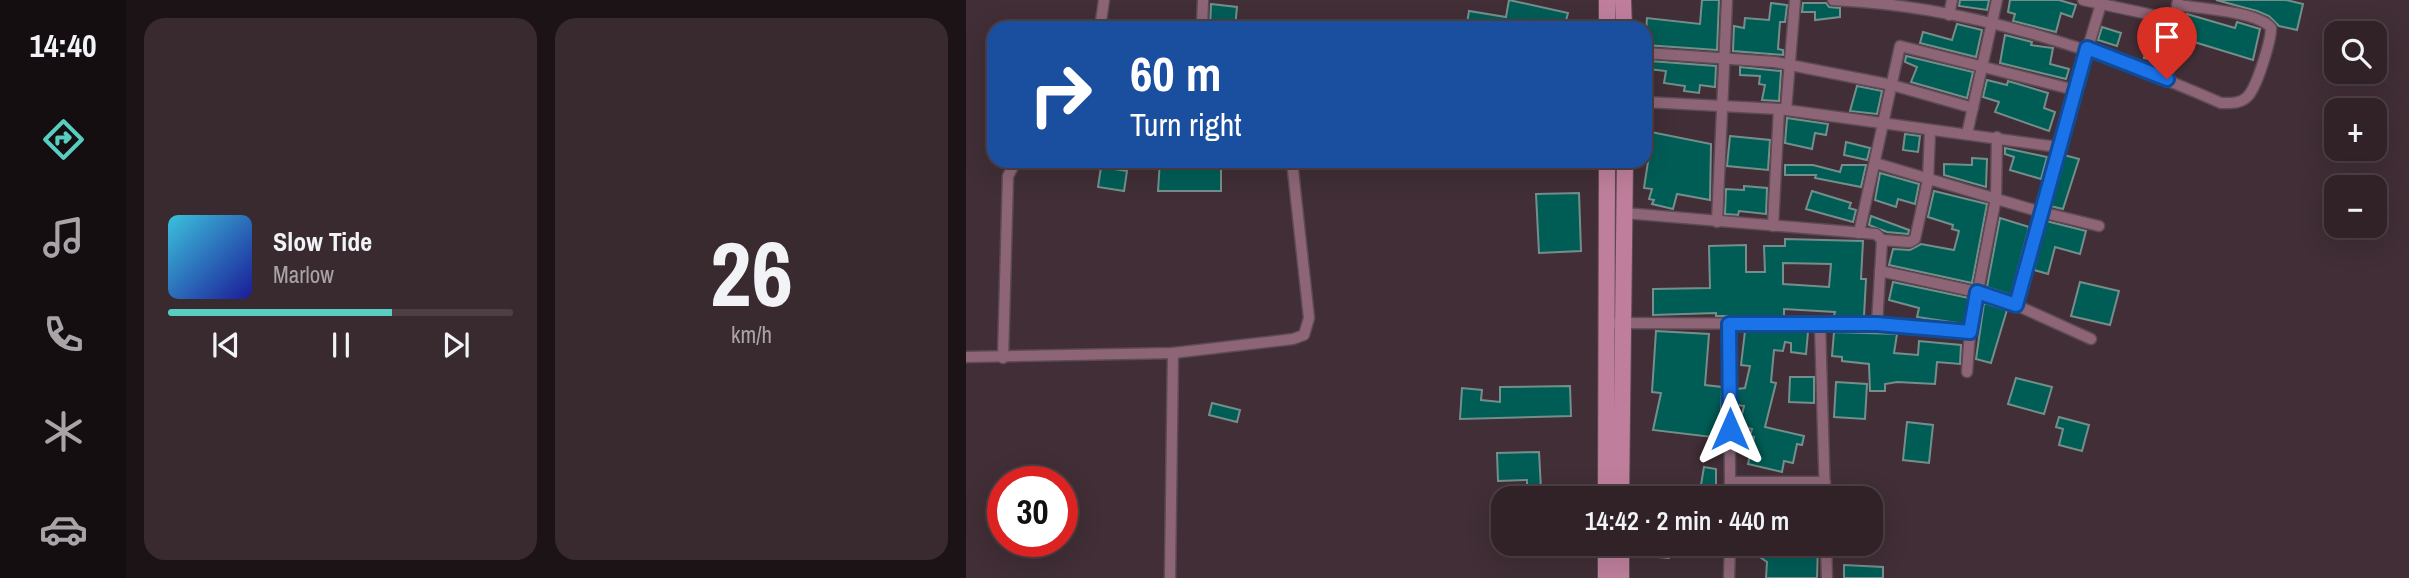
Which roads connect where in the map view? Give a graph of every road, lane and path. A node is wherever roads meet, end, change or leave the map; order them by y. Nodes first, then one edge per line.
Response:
1 (1104, 0) edge
2 (1203, 0) edge
3 (1607, 0) edge
4 (1623, 0) edge
5 (1727, 0) edge
6 (1795, 0) edge
7 (1833, 0) edge
8 (1952, 0) edge
9 (1997, 0) edge
10 (2090, 1) edge
11 (2178, 2) edge
12 (1949, 15) junction
13 (2176, 20) junction
14 (1101, 21) edge
15 (1202, 21) edge
16 (1607, 21) edge
17 (1624, 21) edge
18 (1992, 24) junction
19 (2087, 48) junction
20 (1652, 53) edge
21 (1726, 58) junction
22 (1790, 65) junction
23 (1985, 66) junction
24 (2167, 79) junction
25 (1892, 85) junction
26 (2075, 90) junction
27 (1652, 102) edge
28 (1724, 106) junction
29 (1973, 108) junction
30 (1782, 109) junction
31 (1884, 124) junction
32 (1930, 131) junction
33 (1967, 134) junction
34 (1997, 137) junction
35 (2058, 147) junction
36 (1875, 163) junction
37 (1013, 168) edge
38 (1293, 168) edge
39 (1607, 168) edge
40 (1625, 168) edge
41 (1928, 180) junction
42 (1996, 198) junction
43 (2041, 212) junction
44 (1623, 213) junction
45 (1717, 222) junction
46 (1773, 226) junction
47 (2099, 226) dead end
48 (1859, 233) junction
49 (1882, 240) junction
50 (1880, 271) junction
51 (1977, 292) junction
52 (2016, 305) junction
53 (1614, 323) junction
54 (1729, 324) junction
55 (1820, 324) junction
56 (1877, 324) junction
57 (1970, 332) junction
58 (2091, 339) dead end
59 (1173, 353) junction
60 (966, 357) edge
61 (1003, 358) junction
62 (1967, 372) dead end
63 (1730, 482) junction
64 (1825, 482) junction
65 (1607, 486) edge
66 (1620, 486) edge
67 (1730, 486) edge
68 (1825, 486) edge
69 (1606, 556) edge
70 (1621, 556) edge
71 (1730, 556) edge
72 (1826, 556) edge
73 (1170, 578) edge
74 (1606, 578) edge
75 (1621, 578) edge
76 (1729, 578) edge
77 (1827, 578) edge

1 - 14 street
2 - 15 street
3 - 16 main road
4 - 17 main road
5 - 21 street
6 - 22 street
7 - 12 street
8 - 12 street
9 - 18 street
10 - 13 street
10 - 19 street
11 - 13 street
11 - 24 street
12 - 18 street
13 - 24 street
18 - 19 street
18 - 23 street
19 - 24 street
19 - 26 street
20 - 21 street
21 - 22 street
21 - 28 street
22 - 25 street
22 - 30 street
23 - 25 street
23 - 26 street
23 - 29 street
25 - 29 street
25 - 31 street
26 - 35 street
27 - 28 street
28 - 30 street
28 - 45 street
29 - 33 street
30 - 31 street
30 - 46 street
31 - 32 street
31 - 36 street
32 - 33 street
32 - 41 street
33 - 34 street
34 - 35 street
34 - 42 street
35 - 43 street
36 - 41 street
36 - 48 street
37 - 61 street
38 - 59 street
39 - 53 main road
40 - 44 main road
41 - 42 street
41 - 49 street
42 - 43 street
42 - 51 street
43 - 47 street
43 - 52 street
44 - 45 street
44 - 53 main road
45 - 46 street
46 - 48 street
48 - 49 street
49 - 50 street
50 - 51 street
50 - 56 street
51 - 52 street
51 - 57 street
52 - 58 street
53 - 54 street
53 - 65 main road
53 - 66 main road
54 - 55 street
54 - 63 street
55 - 56 street
55 - 64 street
56 - 57 street
57 - 62 street
59 - 61 street
59 - 73 street
60 - 61 street
63 - 64 street
63 - 67 street
64 - 68 street
69 - 74 main road
70 - 75 main road
71 - 76 street
72 - 77 street

